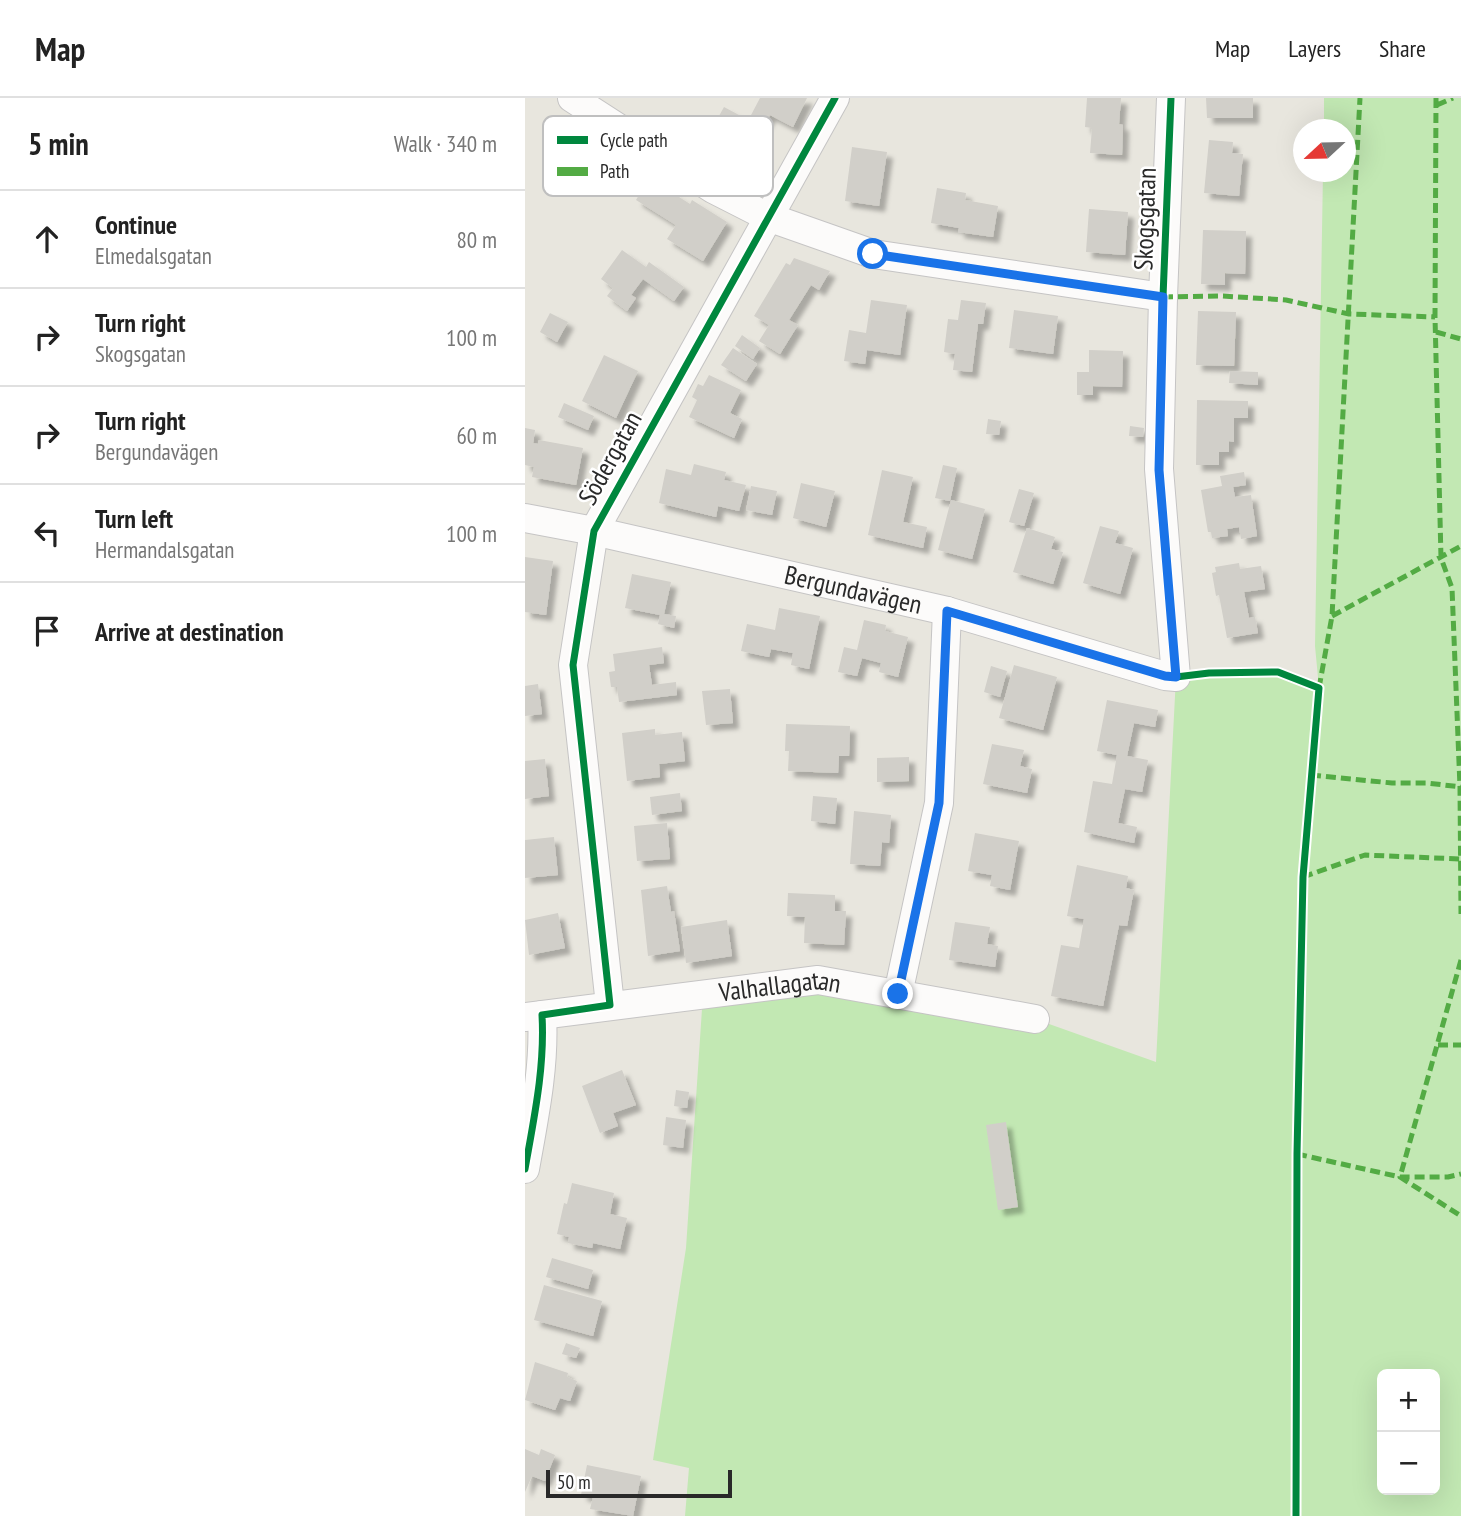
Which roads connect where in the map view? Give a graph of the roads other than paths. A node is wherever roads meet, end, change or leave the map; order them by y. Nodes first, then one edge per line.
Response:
1 (572, 98) edge
2 (835, 98) edge
3 (1171, 98) edge
4 (600, 116) edge
5 (727, 196) edge
6 (768, 217) junction
7 (1163, 297) junction
8 (525, 518) edge
9 (594, 531) junction
10 (947, 611) junction
11 (1176, 677) joint
12 (898, 994) junction
13 (610, 1005) junction
14 (533, 1016) edge
15 (1035, 1019) dead end
16 (525, 1169) edge

1 - 4 street
2 - 6 street, Södergatan
3 - 7 street, Skogsgatan
5 - 6 street
6 - 7 street
6 - 9 street, Södergatan
7 - 11 street, Skogsgatan
8 - 9 street, Bergundavägen
9 - 10 street, Bergundavägen
9 - 13 street, Södergatan
10 - 11 street, Bergundavägen
10 - 12 street
12 - 13 street, Valhallagatan
12 - 15 street, Valhallagatan
13 - 14 street, Valhallagatan
14 - 16 street

